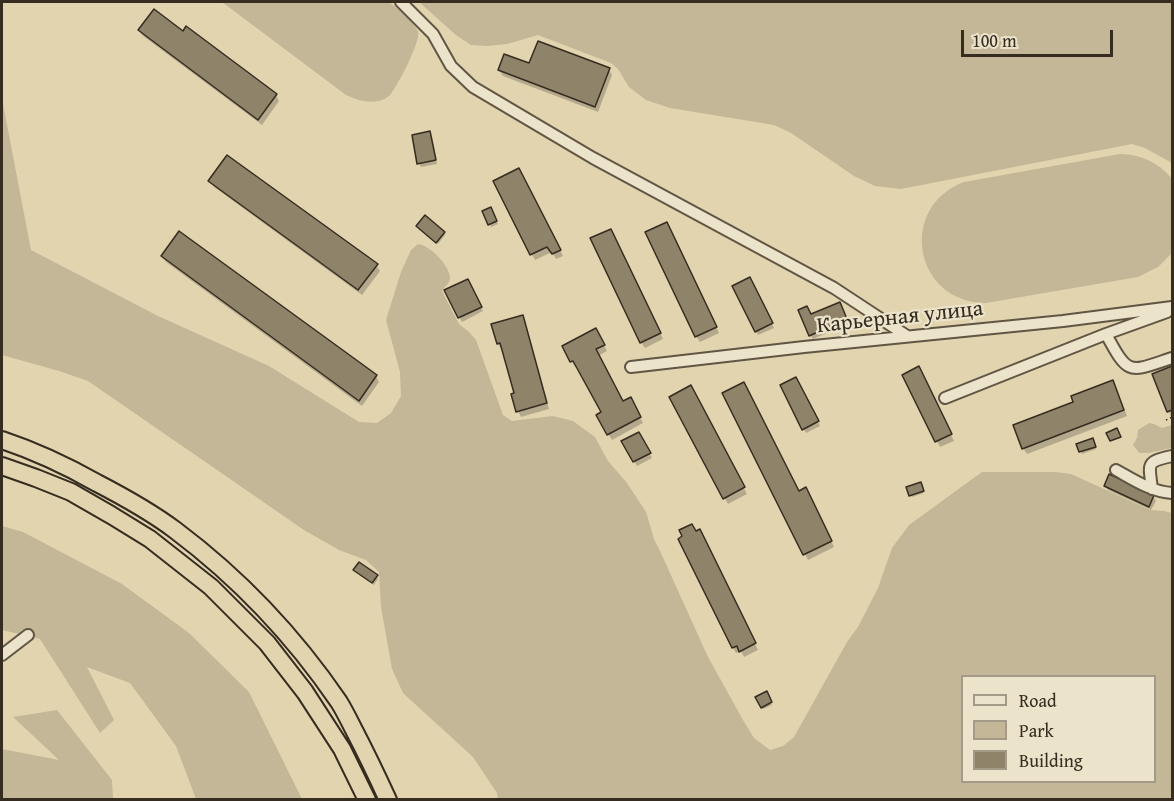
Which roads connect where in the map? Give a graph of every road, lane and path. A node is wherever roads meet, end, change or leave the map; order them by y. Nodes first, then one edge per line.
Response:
1 (401, 2) edge
2 (1173, 308) edge
3 (1106, 334) junction
4 (907, 336) junction
5 (1173, 358) edge
6 (630, 367) dead end
7 (945, 398) dead end
8 (1173, 417) edge
9 (1166, 420) dead end
10 (2, 440) edge
11 (1173, 456) edge
12 (2, 466) edge
13 (1116, 470) dead end
14 (1152, 489) junction
15 (1173, 493) edge
16 (28, 635) dead end
17 (2, 655) edge
18 (367, 800) edge
19 (388, 800) edge

1 - 4 street
2 - 3 street
2 - 4 street, Карьерная улица
3 - 5 street
3 - 7 street
4 - 6 street, Карьерная улица
8 - 9 path
10 - 19 highway
11 - 14 street
12 - 18 highway
13 - 14 street
14 - 15 street
16 - 17 street

